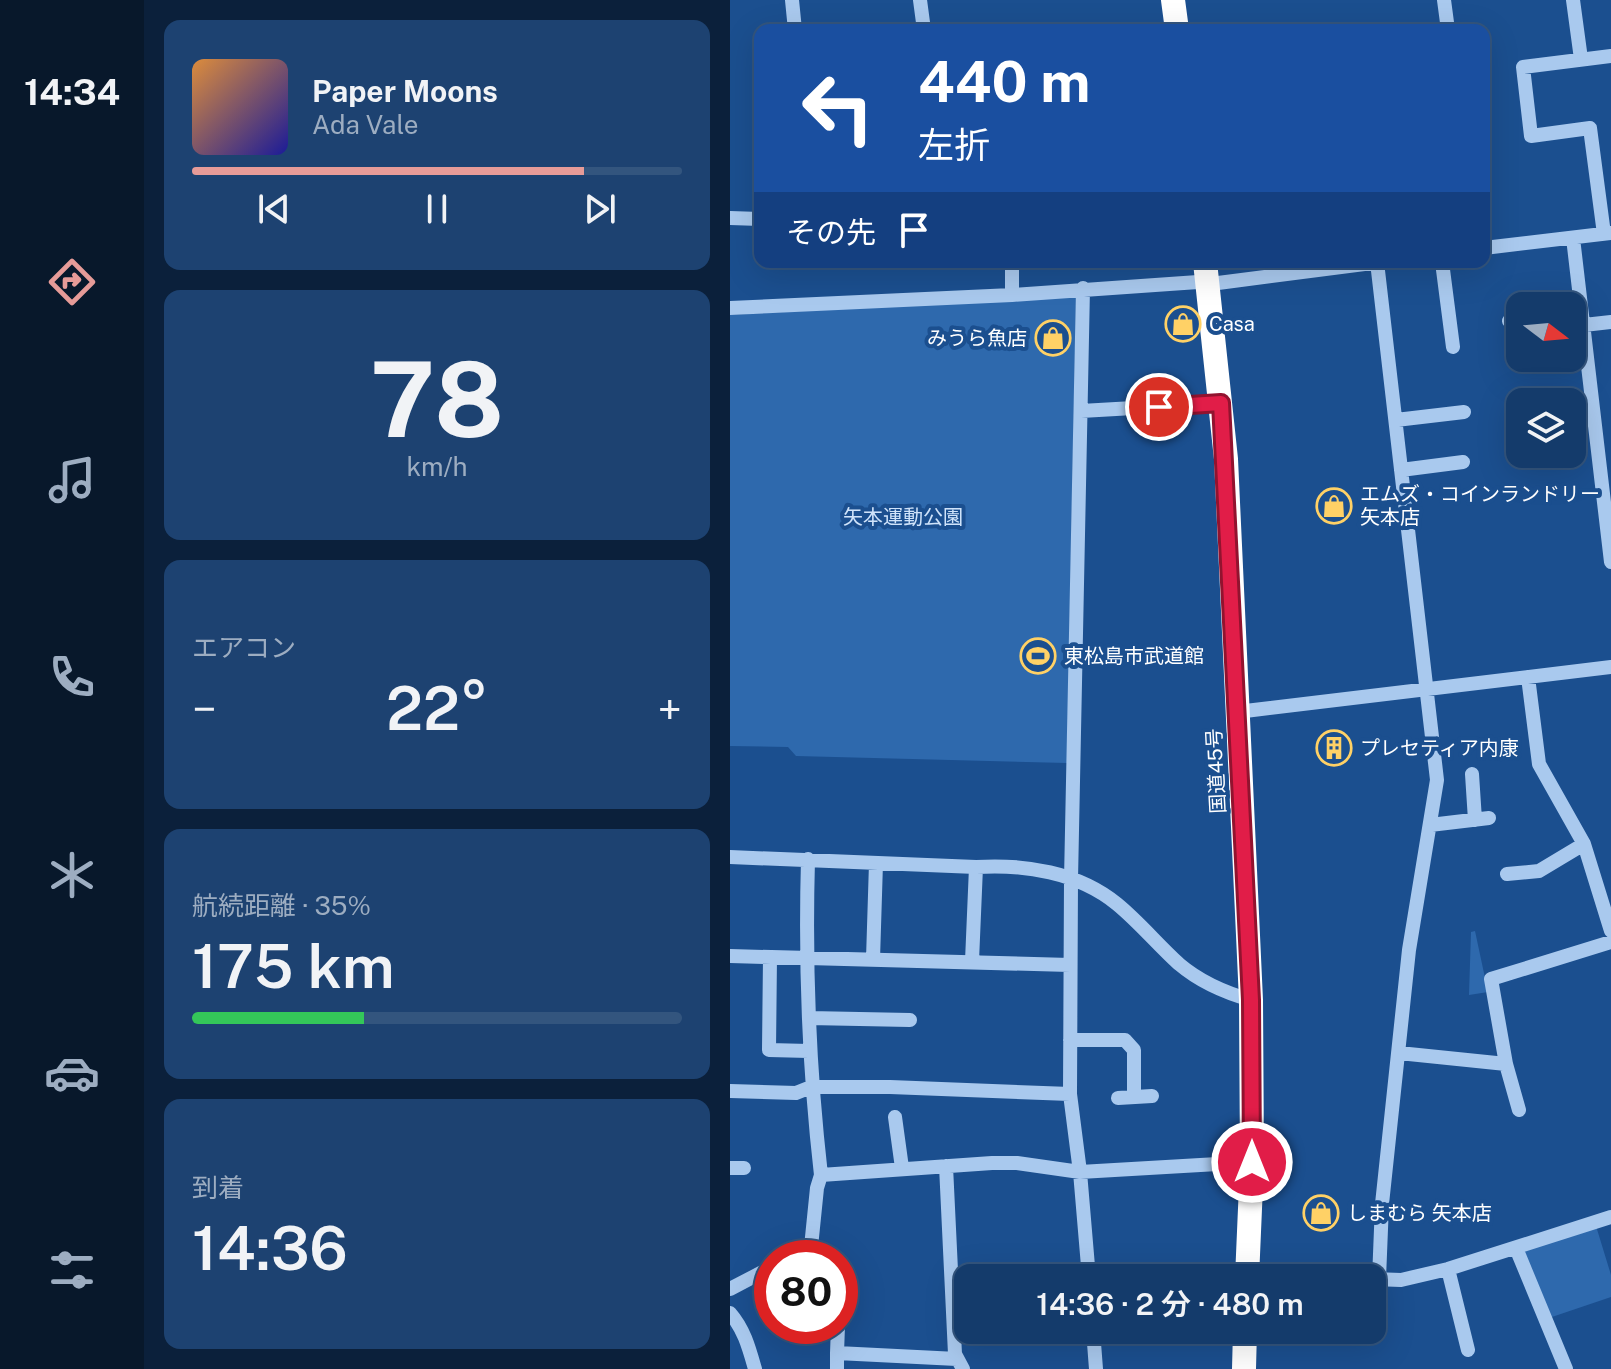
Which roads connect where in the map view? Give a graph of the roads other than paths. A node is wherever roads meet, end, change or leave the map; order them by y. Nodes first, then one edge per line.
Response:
1 (792, 0) edge
2 (920, 0) edge
3 (1173, 0) edge
4 (1444, 0) edge
5 (1573, 0) edge
6 (794, 24) edge
7 (923, 24) edge
8 (1176, 24) edge
9 (1447, 24) edge
10 (1611, 56) edge
11 (1581, 59) junction
12 (730, 218) edge
13 (754, 219) edge
14 (1608, 233) edge
15 (1573, 238) junction
16 (1490, 247) edge
17 (1012, 268) edge
18 (1308, 268) edge
19 (1380, 268) edge
20 (1443, 268) edge
21 (1206, 272) edge
22 (1083, 288) junction
23 (1577, 292) edge
24 (1012, 295) junction
25 (730, 308) edge
26 (1586, 317) edge
27 (1611, 322) edge
28 (1453, 347) dead end
29 (1586, 370) edge
30 (1221, 403) junction
31 (1081, 411) junction
32 (1464, 412) dead end
33 (1396, 420) junction
34 (1463, 462) dead end
35 (1401, 470) junction
36 (1611, 562) edge
37 (1611, 667) edge
38 (1528, 677) junction
39 (1427, 690) junction
40 (1237, 712) junction
41 (1472, 774) dead end
42 (1430, 825) junction
43 (1584, 844) junction
44 (730, 857) edge
45 (808, 859) junction
46 (876, 863) junction
47 (976, 867) junction
48 (1507, 874) dead end
49 (1071, 880) junction
50 (1605, 891) edge
51 (1611, 931) edge
52 (1611, 942) edge
53 (730, 956) edge
54 (770, 957) junction
55 (805, 957) junction
56 (873, 959) junction
57 (972, 961) junction
58 (1070, 965) junction
59 (1251, 1000) junction
60 (809, 1018) junction
61 (910, 1020) dead end
62 (1070, 1040) junction
63 (809, 1051) junction
64 (1399, 1053) junction
65 (1506, 1064) junction
66 (811, 1087) junction
67 (730, 1091) edge
68 (1070, 1094) junction
69 (1152, 1096) dead end
70 (1519, 1110) dead end
71 (895, 1117) dead end
72 (1252, 1162) junction
73 (946, 1166) junction
74 (902, 1168) junction
75 (1080, 1172) junction
76 (821, 1175) junction
77 (1611, 1217) edge
78 (813, 1240) edge
79 (1516, 1248) junction
80 (1088, 1264) edge
81 (1248, 1264) edge
82 (1377, 1264) edge
83 (1448, 1269) junction
84 (754, 1276) edge
85 (1386, 1279) edge
86 (730, 1289) edge
87 (730, 1313) edge
88 (837, 1344) edge
89 (1094, 1344) edge
90 (1245, 1344) edge
91 (1468, 1350) dead end
92 (837, 1353) junction
93 (960, 1364) edge
94 (755, 1369) edge
95 (837, 1369) edge
96 (1096, 1369) edge
97 (1244, 1369) edge
98 (1566, 1369) edge

1 - 6 street
2 - 7 street
3 - 8 highway
4 - 9 street
5 - 11 street
10 - 11 street
11 - 14 street
12 - 13 street
14 - 15 street
15 - 16 street
15 - 23 street
17 - 24 street
18 - 21 street
19 - 33 street
20 - 28 street
21 - 22 street
21 - 30 highway, 国道45号
22 - 24 street
22 - 31 street
24 - 25 street
26 - 27 street
29 - 36 street
30 - 31 street
30 - 40 highway, 国道45号
31 - 49 street
32 - 33 street
33 - 35 street
34 - 35 street
35 - 39 street
37 - 38 street
38 - 39 street
38 - 43 street
39 - 40 street
39 - 42 street
40 - 59 highway, 国道45号
41 - 42 street
42 - 64 street
43 - 48 street
43 - 50 street
44 - 45 street
45 - 46 street
45 - 55 street
46 - 47 street
46 - 56 street
47 - 49 street
47 - 57 street
49 - 58 street
49 - 59 street
50 - 51 street
52 - 65 street
53 - 54 street
54 - 55 street
54 - 63 street
55 - 56 street
55 - 60 street
56 - 57 street
57 - 58 street
58 - 62 street
59 - 72 highway, 国道45号
60 - 61 street
60 - 63 street
62 - 68 street
62 - 69 street
63 - 66 street
64 - 65 street
64 - 82 street
65 - 70 street
66 - 67 street
66 - 68 street
66 - 76 street
68 - 75 street
71 - 74 street
72 - 75 street
72 - 81 highway, 国道45号
73 - 74 street
73 - 75 street
73 - 93 street
74 - 76 street
75 - 80 street
76 - 78 street
77 - 79 street
79 - 83 street
79 - 98 street
83 - 85 street
83 - 91 street
84 - 86 street
87 - 94 street
88 - 92 street
89 - 96 street
90 - 97 highway
92 - 93 street
92 - 95 street

